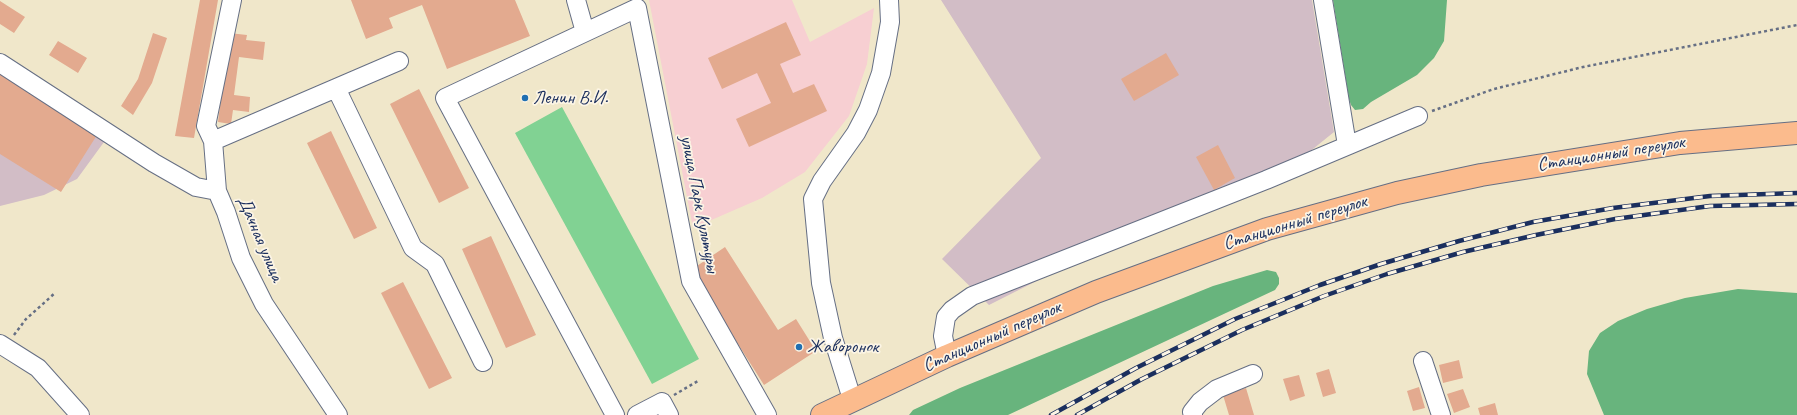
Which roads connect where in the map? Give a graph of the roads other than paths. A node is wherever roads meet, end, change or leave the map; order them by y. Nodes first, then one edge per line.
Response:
1 (232, 0) edge
2 (576, 0) edge
3 (889, 0) edge
4 (1324, 0) edge
5 (585, 32) junction
6 (399, 61) dead end
7 (0, 63) edge
8 (336, 88) junction
9 (1418, 116) road end
10 (1797, 133) edge
11 (213, 141) junction
12 (1347, 145) junction
13 (217, 191) junction
14 (4, 346) edge
15 (947, 356) junction
16 (483, 362) dead end
17 (1423, 362) dead end
18 (1253, 374) dead end
19 (852, 399) junction
20 (666, 408) edge
21 (334, 414) edge
22 (1192, 414) edge
23 (80, 415) edge
24 (615, 415) edge
25 (637, 415) edge
26 (767, 415) edge
27 (822, 415) edge
28 (1441, 415) edge

1 - 11 street
2 - 5 street
3 - 19 street
4 - 12 street
5 - 24 street
5 - 26 street, улица Парк Культуры
6 - 8 street
7 - 13 street, Дачная улица
8 - 11 street
8 - 16 street
9 - 12 street
10 - 15 main road, Станционный переулок
11 - 13 street
12 - 15 street
13 - 21 street, Дачная улица
14 - 23 street
15 - 19 main road, Станционный переулок
17 - 28 street
18 - 22 street
19 - 27 main road, Станционный переулок
20 - 25 street

